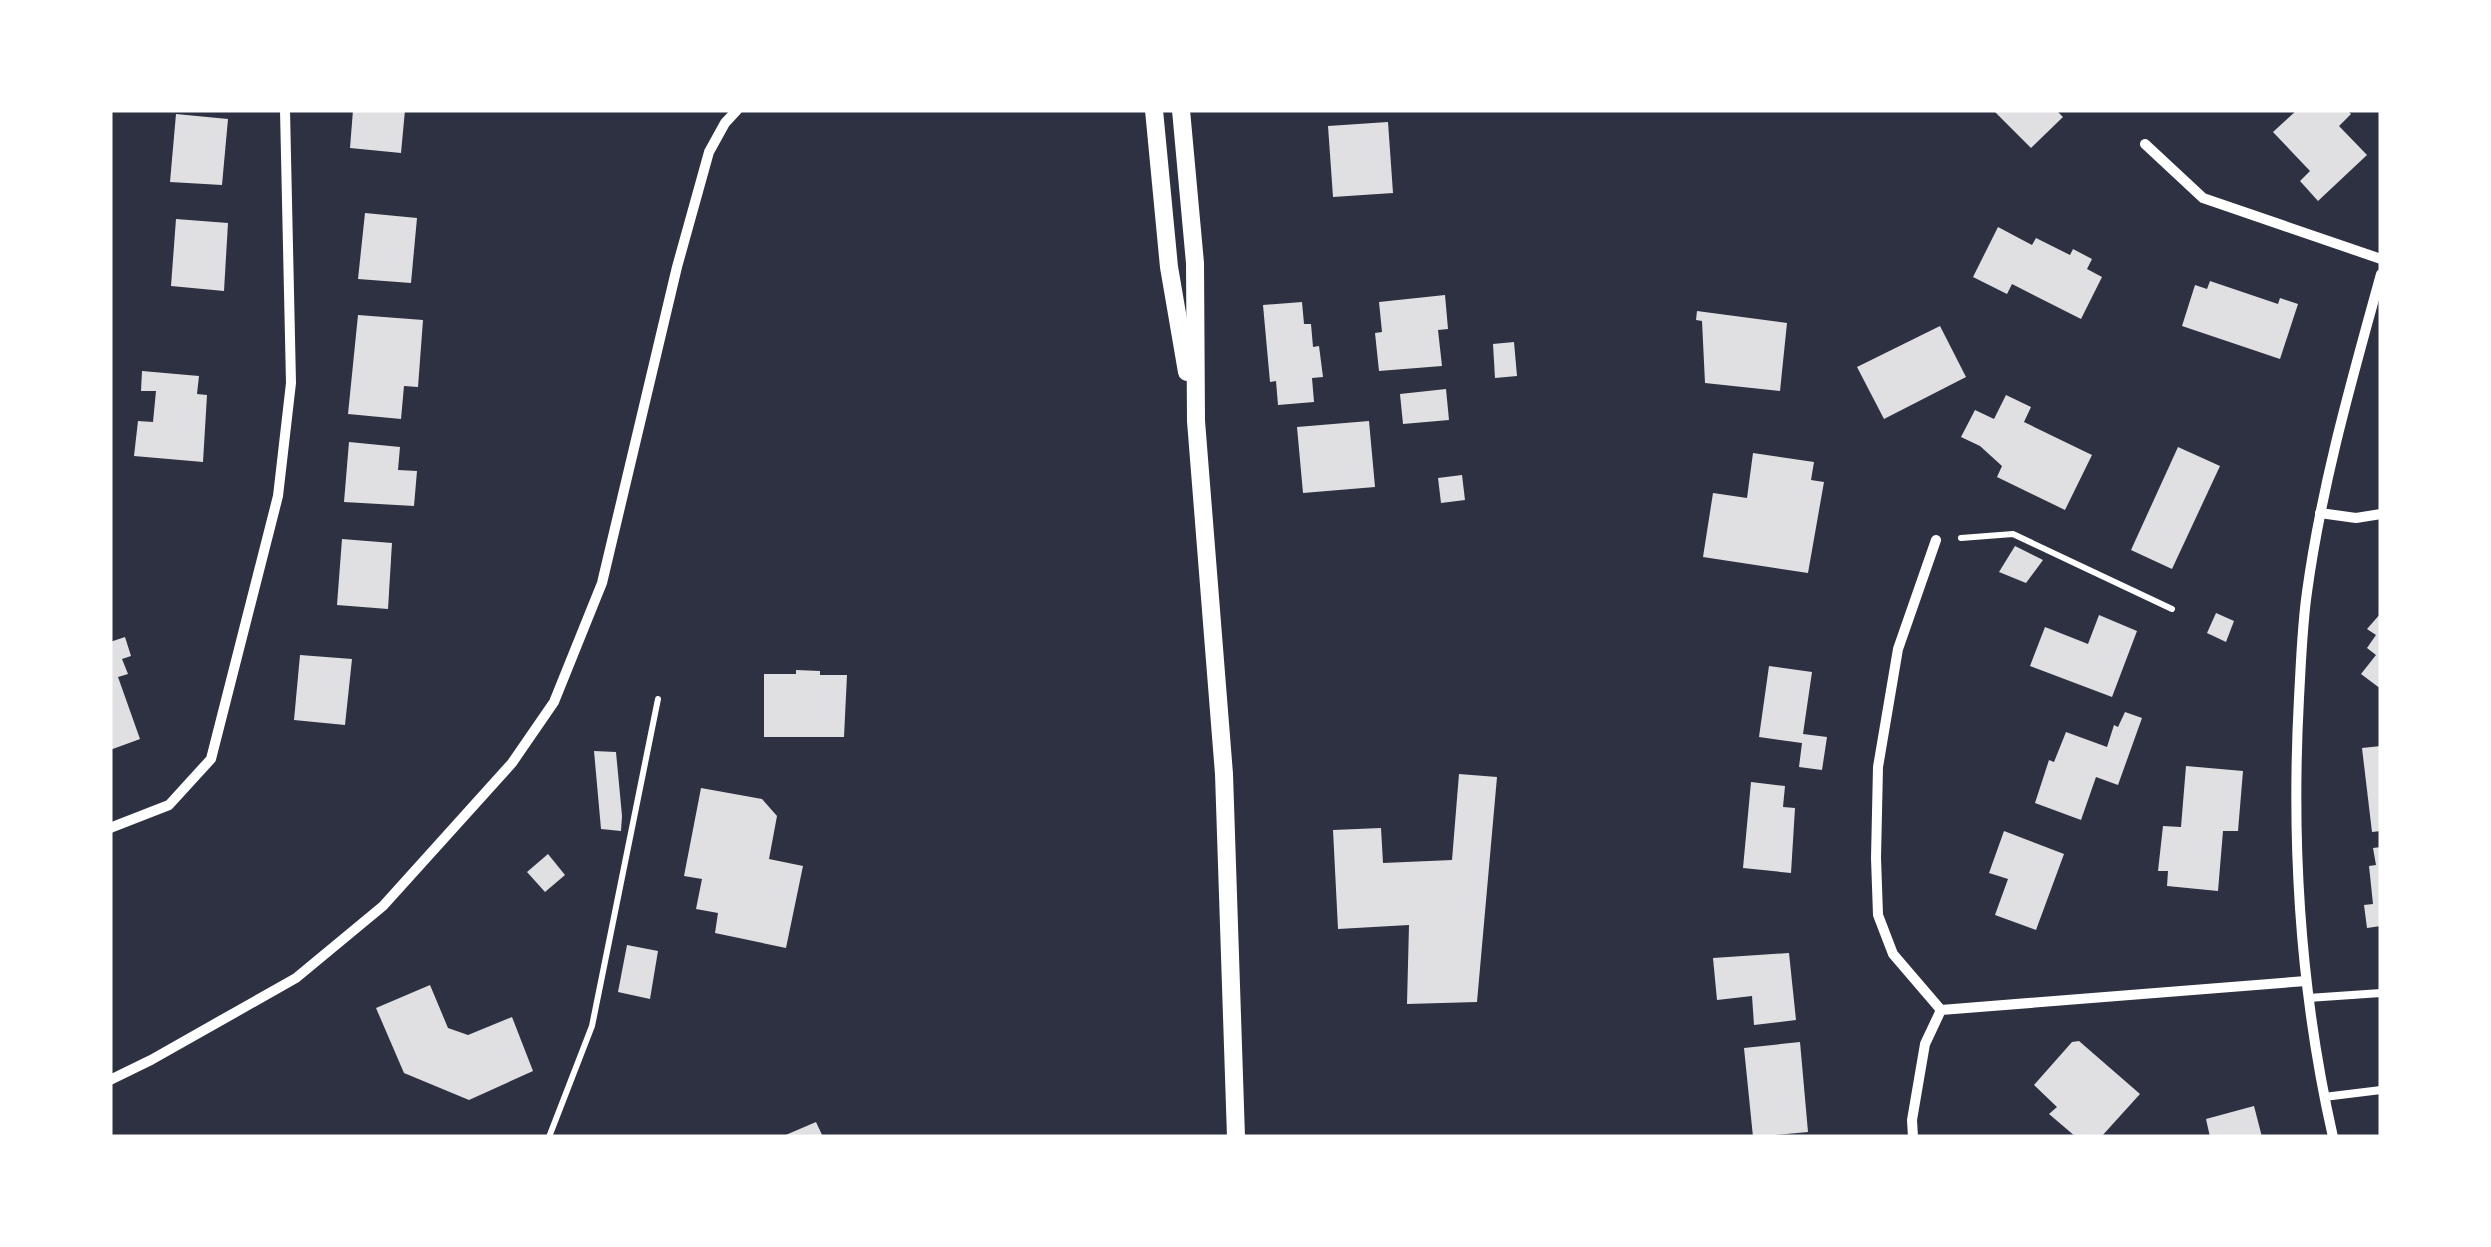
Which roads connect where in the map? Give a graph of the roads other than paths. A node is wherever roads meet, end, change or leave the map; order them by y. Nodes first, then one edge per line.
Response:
1 (284, 110) edge
2 (737, 110) edge
3 (1154, 110) edge
4 (1181, 110) edge
5 (2145, 144) dead end
6 (2381, 259) edge
7 (2381, 274) edge
8 (1196, 420) junction
9 (2320, 512) junction
10 (2381, 514) edge
11 (1936, 540) road end
12 (110, 828) edge
13 (2306, 981) junction
14 (2381, 993) edge
15 (2308, 998) junction
16 (1942, 1010) junction
17 (110, 1080) edge
18 (2381, 1090) edge
19 (2324, 1097) junction
20 (1236, 1137) edge
21 (1912, 1137) edge
22 (2333, 1137) edge

1 - 12 street
2 - 17 street
3 - 8 street
4 - 8 street
5 - 6 street
7 - 9 street
8 - 20 street
9 - 10 street
9 - 13 street
11 - 16 street
13 - 15 street
13 - 16 street
14 - 15 lane
15 - 19 street
16 - 21 street
18 - 19 lane
19 - 22 street

